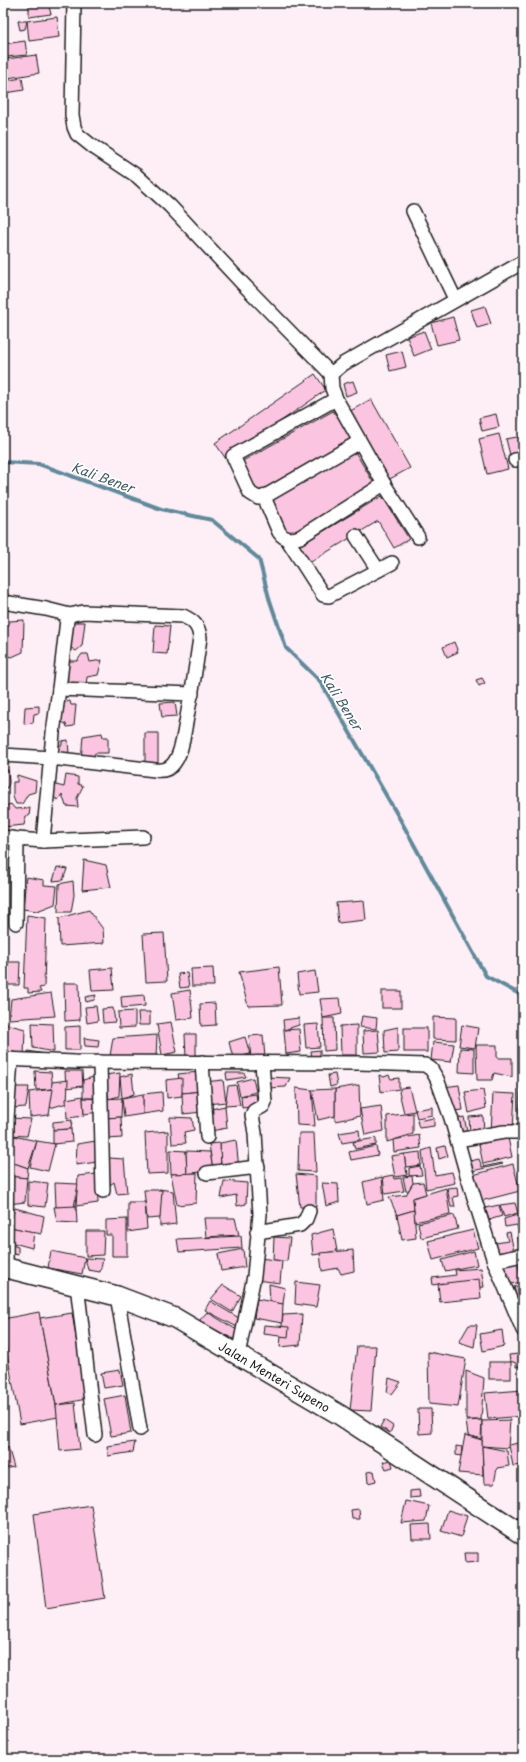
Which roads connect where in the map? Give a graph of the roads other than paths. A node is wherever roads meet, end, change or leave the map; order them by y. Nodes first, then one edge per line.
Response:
1 (74, 3) edge
2 (413, 211) dead end
3 (523, 262) edge
4 (455, 299) junction
5 (331, 374) junction
6 (336, 399) junction
7 (359, 442) junction
8 (384, 484) junction
9 (264, 497) junction
10 (356, 536) dead end
11 (418, 537) dead end
12 (287, 539) junction
13 (392, 563) dead end
14 (378, 570) junction
15 (3, 602) edge
16 (70, 615) junction
17 (59, 689) junction
18 (192, 694) junction
19 (3, 755) edge
20 (51, 758) junction
21 (3, 837) edge
22 (143, 838) dead end
23 (17, 839) junction
24 (43, 841) junction
25 (16, 923) dead end
26 (7, 1059) edge
27 (100, 1062) junction
28 (202, 1062) junction
29 (262, 1063) junction
30 (523, 1132) edge
31 (207, 1137) dead end
32 (457, 1140) junction
33 (258, 1167) junction
34 (207, 1173) dead end
35 (103, 1191) dead end
36 (310, 1211) dead end
37 (258, 1232) junction
38 (523, 1255) edge
39 (494, 1261) junction
40 (5, 1267) edge
41 (76, 1285) junction
42 (117, 1296) junction
43 (523, 1330) edge
44 (238, 1355) junction
45 (140, 1429) dead end
46 (95, 1435) dead end
47 (523, 1535) edge

1 - 5 street
2 - 4 street
3 - 4 street
4 - 5 street
5 - 6 street
6 - 7 street
6 - 9 street
7 - 8 street
7 - 9 street
8 - 11 street
8 - 12 street
9 - 12 street
10 - 14 street
12 - 14 street
13 - 14 street
15 - 16 street
16 - 17 street
16 - 18 street
17 - 18 street
17 - 20 street
18 - 20 street
19 - 20 street
20 - 24 street
21 - 23 street
22 - 24 street
23 - 24 street
23 - 25 street
26 - 27 street
26 - 40 street
27 - 28 street
27 - 35 street
28 - 29 street
28 - 31 street
29 - 32 street
29 - 33 street
30 - 32 street
32 - 39 street
33 - 34 street
33 - 37 street
36 - 37 street
37 - 44 street
38 - 39 street
39 - 43 street
40 - 41 main road, Jalan Menteri Supeno
41 - 42 main road, Jalan Menteri Supeno
41 - 46 street
42 - 44 main road, Jalan Menteri Supeno
42 - 45 street
44 - 47 main road, Jalan Menteri Supeno

